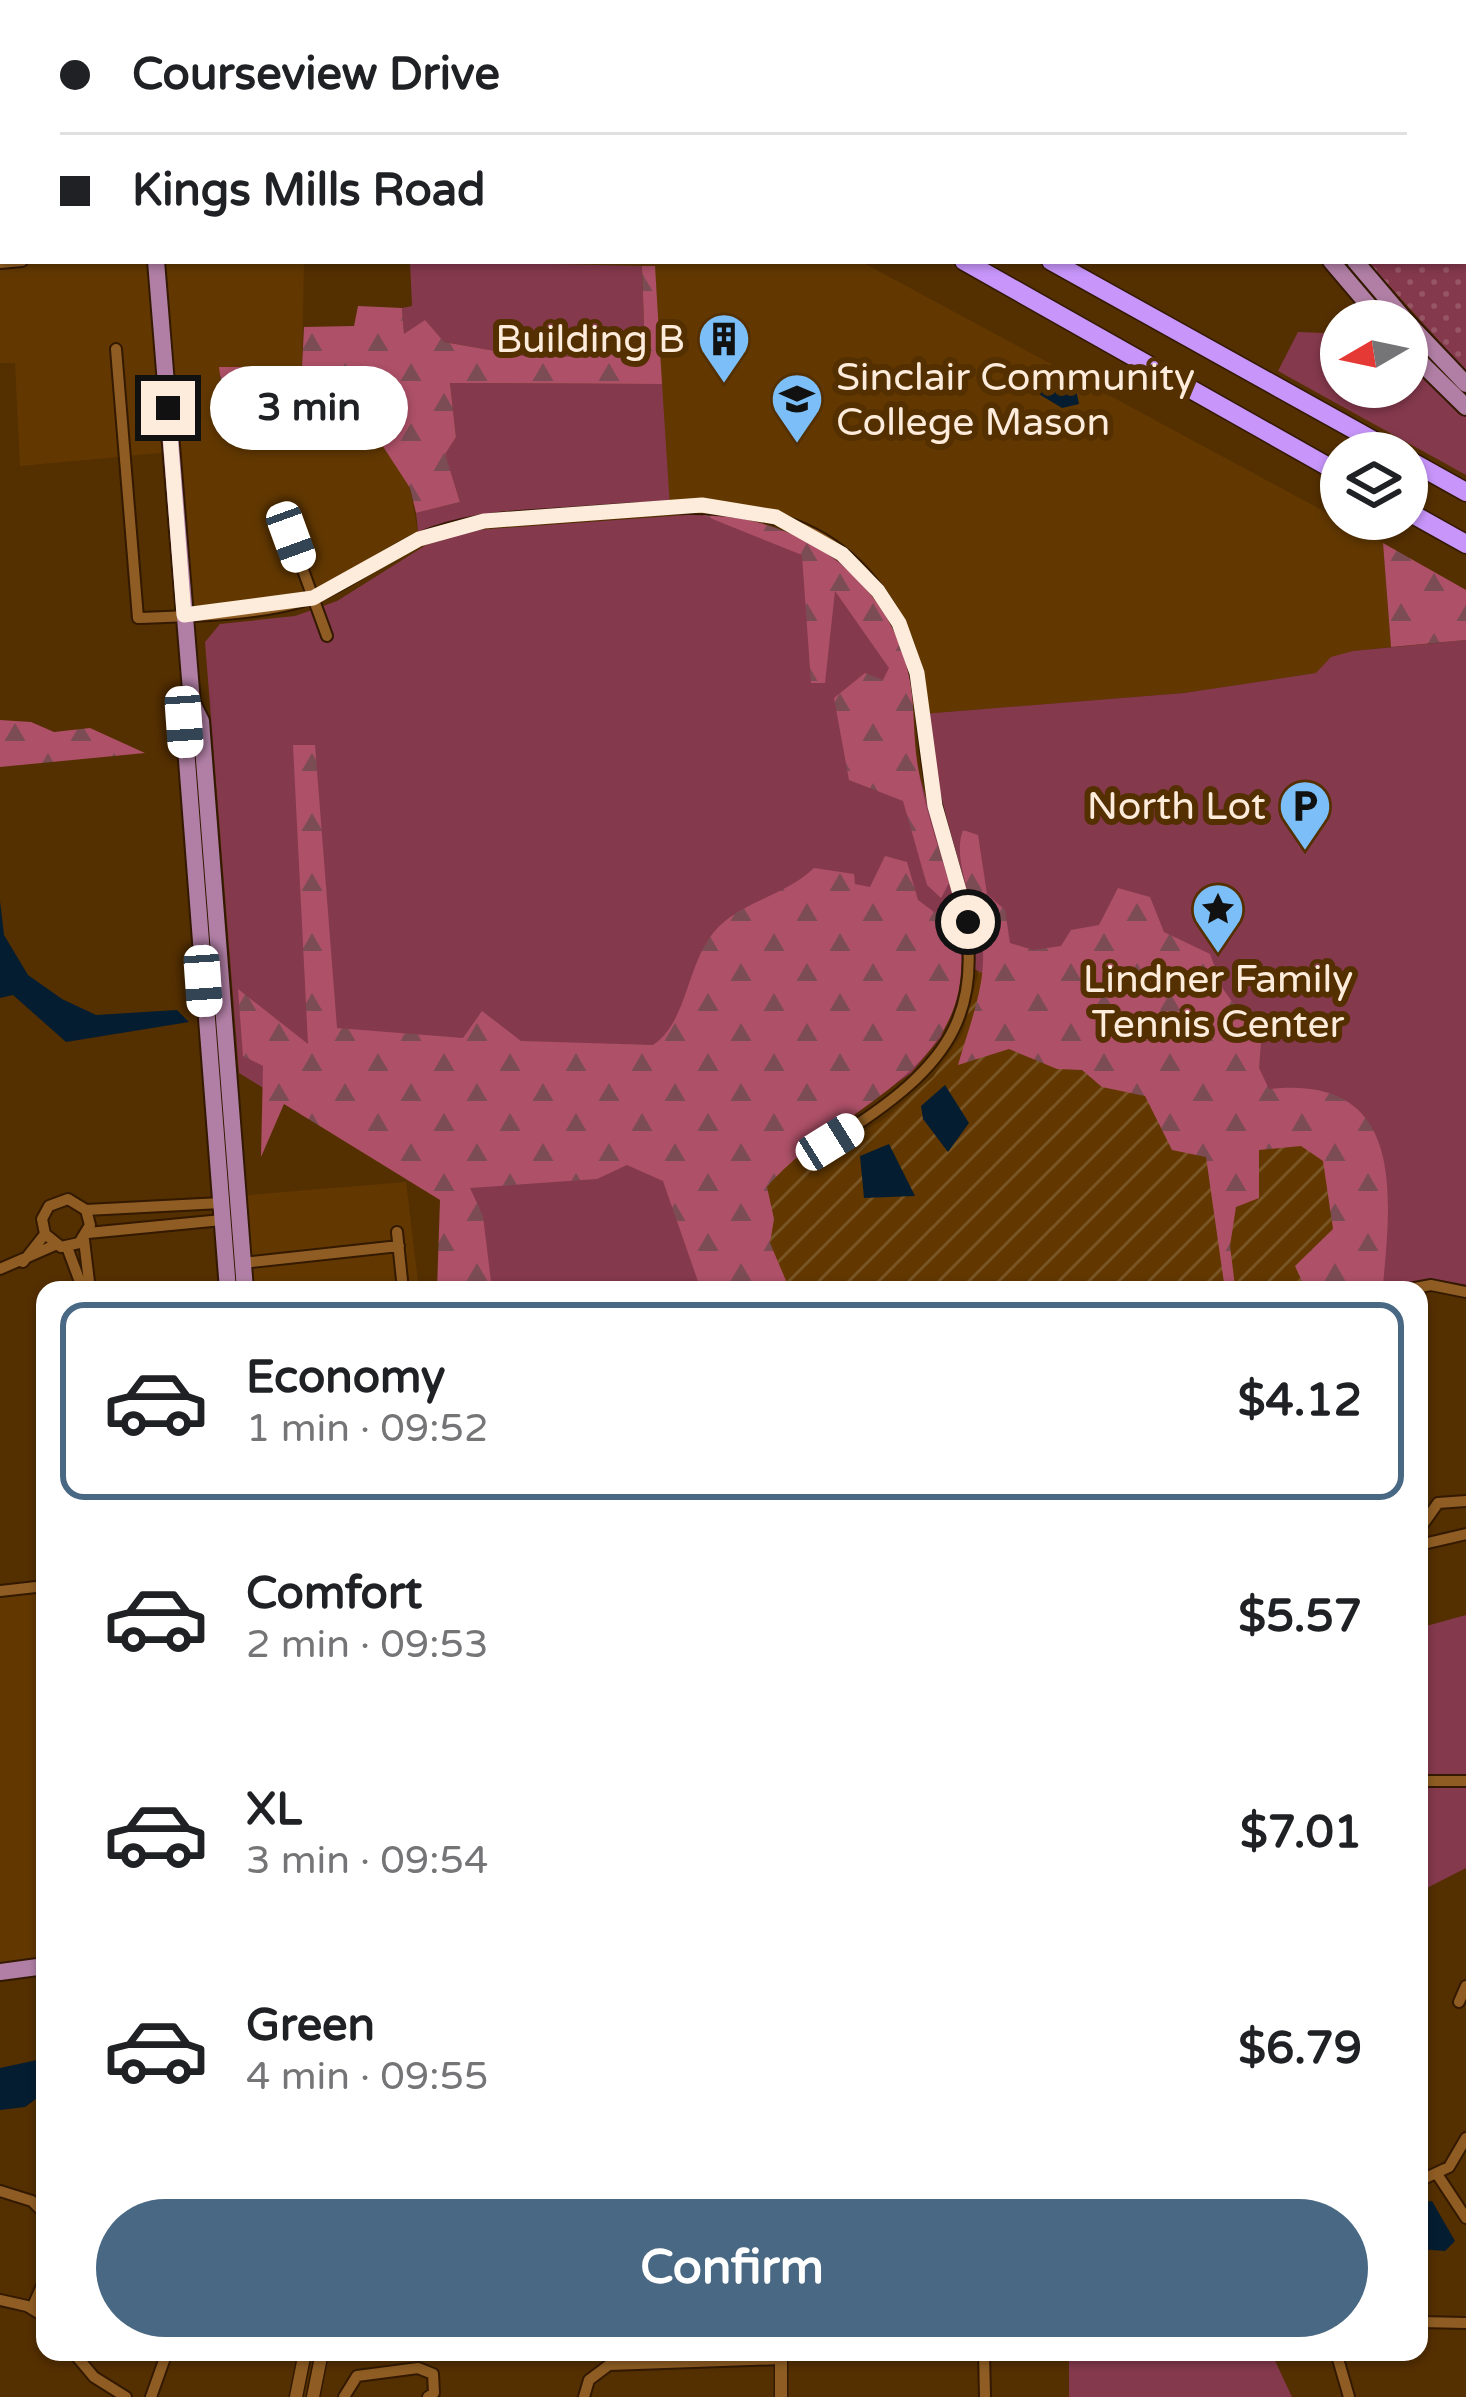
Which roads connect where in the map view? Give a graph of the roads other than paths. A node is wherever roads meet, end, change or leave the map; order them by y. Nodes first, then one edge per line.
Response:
1 (156, 264) edge
2 (969, 264) edge
3 (1057, 264) edge
4 (1334, 264) edge
5 (1358, 264) edge
6 (1364, 300) edge
7 (1388, 300) edge
8 (1428, 345) edge
9 (116, 349) dead end
10 (1428, 370) edge
11 (1466, 384) edge
12 (1466, 407) edge
13 (1358, 432) edge
14 (1320, 462) edge
15 (1428, 471) edge
16 (1466, 492) edge
17 (1428, 523) edge
18 (291, 537) dead end
19 (1466, 544) edge
20 (313, 598) junction
21 (184, 615) junction
22 (327, 636) dead end
23 (192, 703) junction
24 (830, 1142) dead end
25 (86, 1210) junction
26 (221, 1212) junction
27 (398, 1232) dead end
28 (45, 1234) junction
29 (86, 1236) junction
30 (61, 1246) junction
31 (399, 1246) junction
32 (23, 1262) junction
33 (242, 1263) junction
34 (0, 1269) edge
35 (82, 1281) edge
36 (87, 1281) edge
37 (227, 1281) edge
38 (244, 1281) edge
39 (402, 1281) edge
40 (1428, 1286) edge
41 (1466, 1292) edge
42 (1466, 1501) edge
43 (1428, 1518) edge
44 (1466, 1534) edge
45 (1428, 1543) edge
46 (36, 1587) edge
47 (0, 1591) edge
48 (1428, 1781) edge
49 (1466, 1781) edge
50 (36, 1968) edge
51 (0, 1972) edge
52 (1466, 1986) edge
53 (1460, 2002) dead end
54 (1466, 2138) edge
55 (1437, 2174) junction
56 (1428, 2178) edge
57 (0, 2191) edge
58 (36, 2205) edge
59 (1466, 2218) edge
60 (36, 2299) edge
61 (0, 2300) edge
62 (32, 2308) junction
63 (36, 2311) edge
64 (1428, 2322) edge
65 (1466, 2324) edge
66 (81, 2361) edge
67 (164, 2361) edge
68 (303, 2361) edge
69 (320, 2361) edge
70 (695, 2361) edge
71 (781, 2361) edge
72 (984, 2361) edge
73 (1339, 2361) edge
74 (126, 2397) edge
75 (151, 2397) edge
76 (296, 2397) edge
77 (314, 2397) edge
78 (344, 2397) edge
79 (428, 2397) edge
80 (584, 2397) edge
81 (782, 2397) edge
82 (985, 2397) edge
83 (1349, 2397) edge

1 - 21 main road
2 - 14 highway
3 - 13 highway
4 - 6 main road
5 - 7 main road
8 - 11 main road
9 - 21 street
10 - 12 main road
15 - 16 highway
17 - 19 highway
18 - 20 street
20 - 21 street
20 - 22 street
20 - 24 street
21 - 23 main road
23 - 26 main road
23 - 33 main road
25 - 26 street
25 - 28 street
25 - 29 street
26 - 29 street
26 - 37 main road
27 - 31 street
28 - 30 street
28 - 32 street
29 - 30 street
29 - 36 street
30 - 32 street
30 - 35 street
31 - 33 street
31 - 39 street
32 - 34 street
33 - 38 main road
40 - 41 street
42 - 43 street
44 - 45 street
46 - 47 street
48 - 49 street
50 - 51 main road
52 - 53 street
54 - 55 street
55 - 56 street
55 - 59 street
57 - 58 street
60 - 62 street
61 - 62 street
62 - 63 street
64 - 65 street
66 - 74 street
67 - 75 street
68 - 76 street
69 - 77 street
70 - 80 street
71 - 81 street
72 - 82 street
73 - 83 street
78 - 79 street

